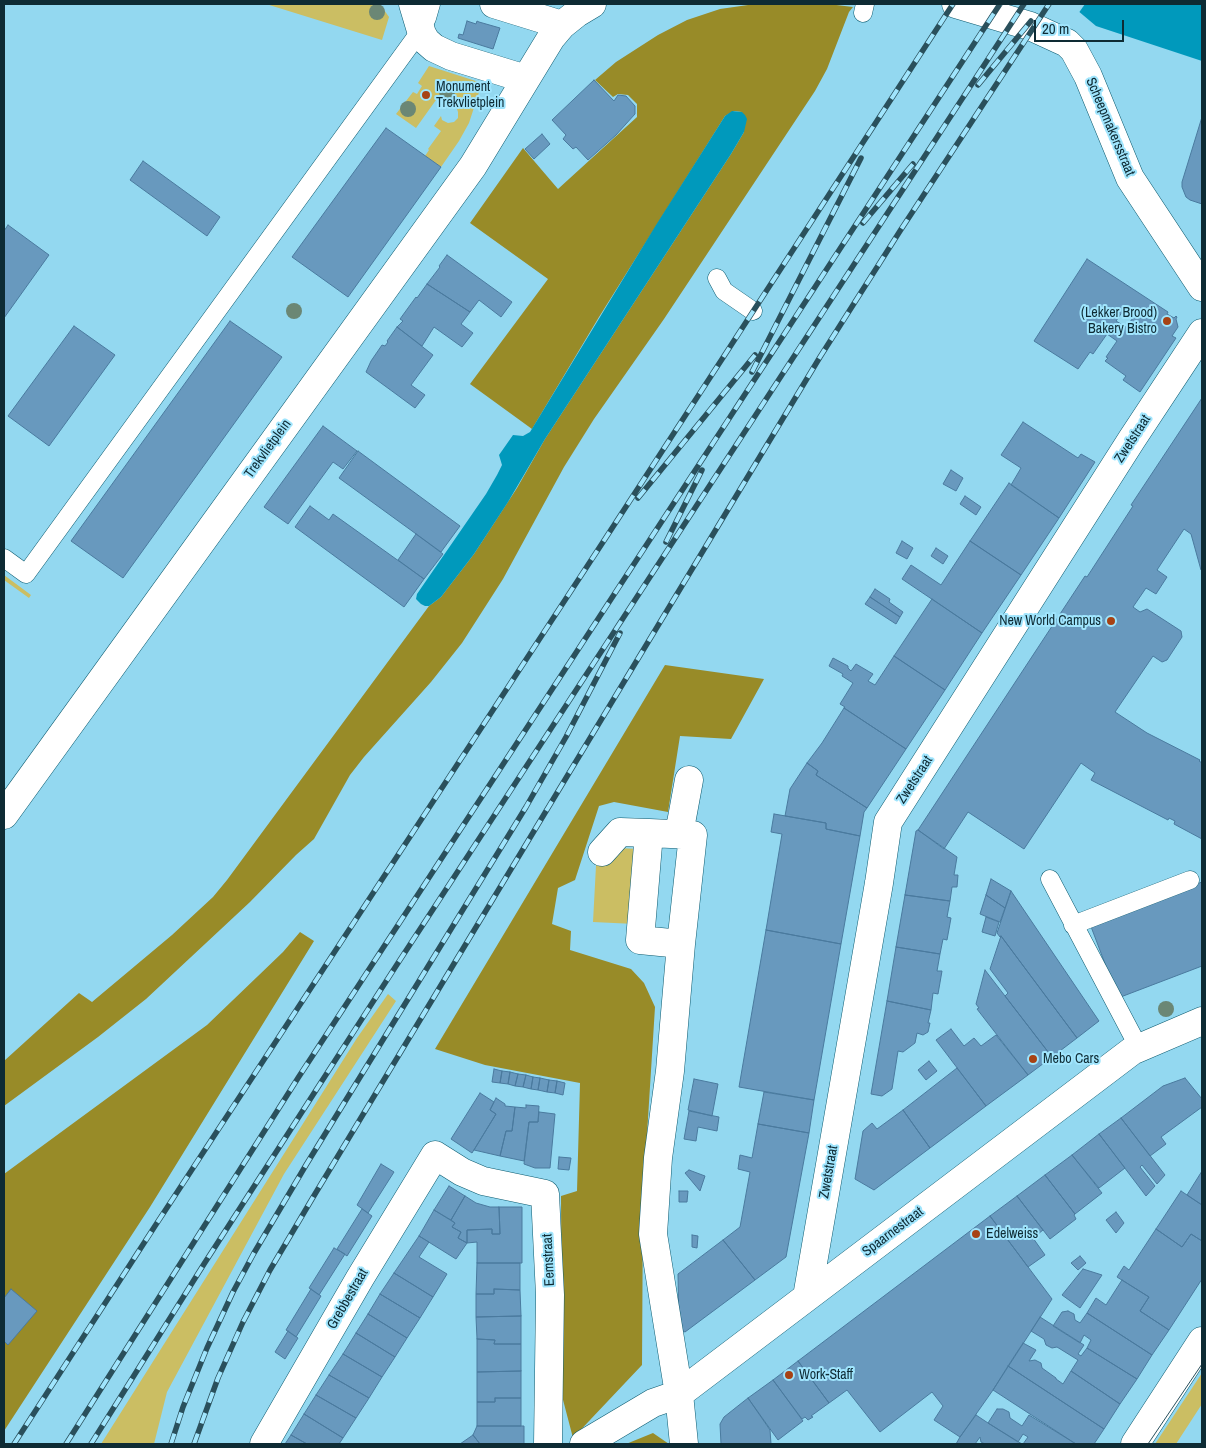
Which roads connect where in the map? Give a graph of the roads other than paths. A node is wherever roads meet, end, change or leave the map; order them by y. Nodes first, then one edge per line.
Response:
1 (413, 4) edge
2 (431, 4) edge
3 (494, 4) edge
4 (592, 4) edge
5 (956, 4) edge
6 (562, 25) junction
7 (421, 30) junction
8 (526, 79) junction
9 (717, 278) dead end
10 (1202, 287) edge
11 (753, 311) dead end
12 (1202, 333) edge
13 (4, 558) edge
14 (690, 780) dead end
15 (4, 815) edge
16 (649, 833) junction
17 (679, 834) junction
18 (602, 852) dead end
19 (1050, 880) dead end
20 (1190, 880) dead end
21 (1073, 925) junction
22 (681, 944) junction
23 (1202, 1021) edge
24 (1139, 1048) junction
25 (435, 1155) joint
26 (807, 1297) junction
27 (1202, 1341) edge
28 (679, 1394) junction
29 (264, 1444) edge
30 (548, 1444) edge
31 (584, 1444) edge
32 (684, 1444) edge
33 (1134, 1444) edge

1 - 7 street
2 - 7 lane
3 - 6 street
4 - 6 street, Trekvlietplein
5 - 10 street, Scheepmakersstraat
6 - 8 street, Trekvlietplein
7 - 8 street
7 - 13 lane
8 - 15 street, Trekvlietplein
9 - 11 lane
12 - 26 street, Zwetstraat
14 - 17 street
16 - 17 street
16 - 18 street
16 - 22 street
17 - 22 street
19 - 21 lane
20 - 21 lane
21 - 24 lane
22 - 28 street
23 - 24 street, Spaarnestraat
24 - 26 street, Spaarnestraat
25 - 29 street, Grebbestraat
25 - 30 street, Eemstraat
26 - 28 street, Spaarnestraat
27 - 33 street
28 - 31 street, Spaarnestraat
28 - 32 street

